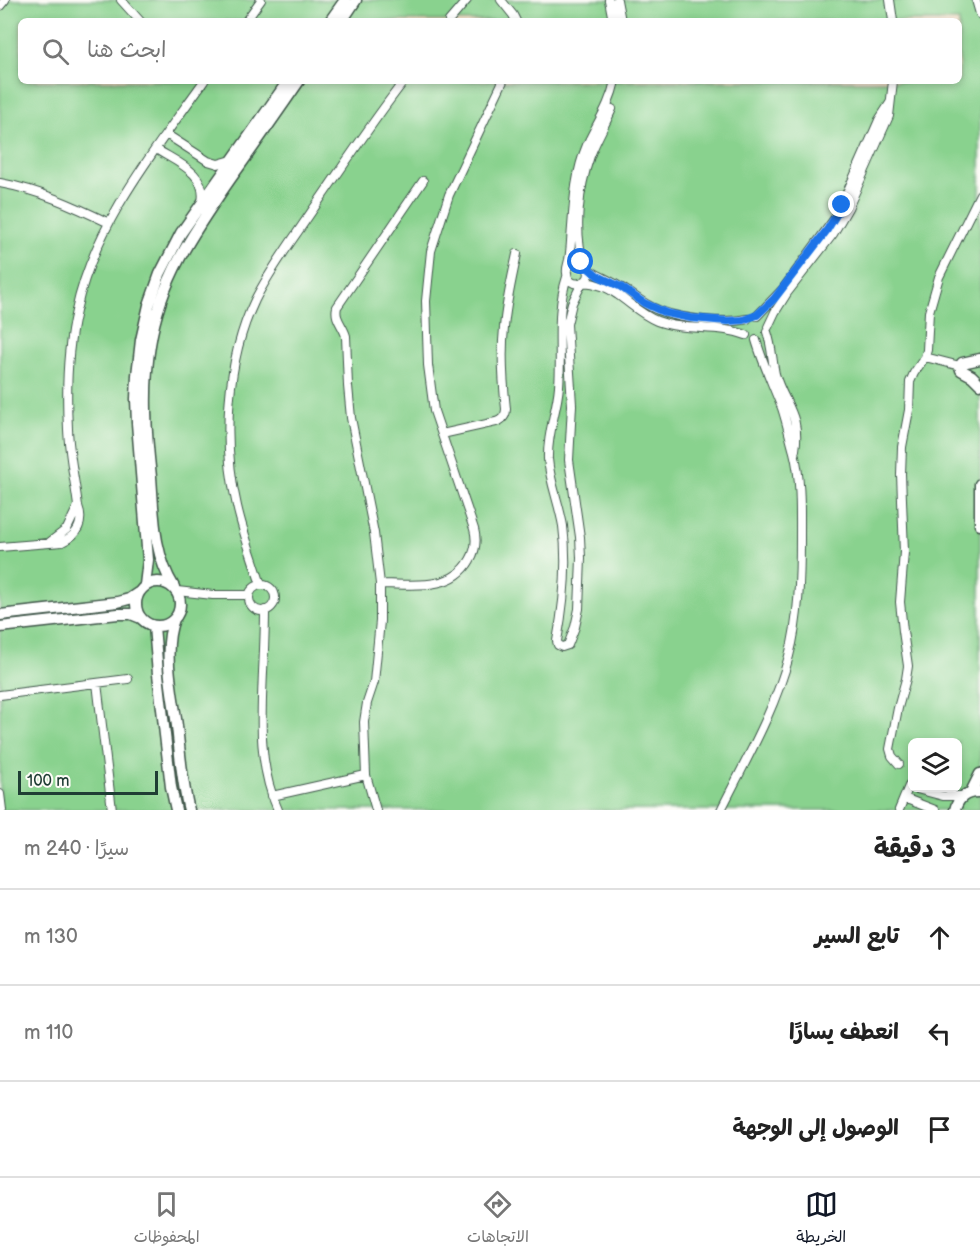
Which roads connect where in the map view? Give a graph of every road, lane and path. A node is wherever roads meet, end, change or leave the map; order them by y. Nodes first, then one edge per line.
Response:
1 (5, 0) edge
2 (121, 0) edge
3 (261, 0) edge
4 (345, 0) edge
5 (356, 0) edge
6 (467, 0) edge
7 (501, 0) edge
8 (609, 0) edge
9 (616, 0) edge
10 (890, 0) edge
11 (978, 2) edge
12 (0, 6) edge
13 (980, 14) edge
14 (137, 18) edge
15 (248, 18) edge
16 (332, 18) edge
17 (344, 18) edge
18 (452, 18) edge
19 (514, 18) edge
20 (612, 18) edge
21 (620, 18) edge
22 (893, 18) edge
23 (202, 84) edge
24 (286, 84) edge
25 (297, 84) edge
26 (402, 84) edge
27 (502, 84) edge
28 (614, 84) edge
29 (619, 84) edge
30 (893, 84) edge
31 (166, 134) junction
32 (156, 148) junction
33 (232, 160) junction
34 (423, 181) dead end
35 (0, 183) edge
36 (980, 194) edge
37 (202, 203) junction
38 (109, 224) junction
39 (517, 254) dead end
40 (586, 266) junction
41 (568, 272) junction
42 (583, 282) junction
43 (791, 283) junction
44 (757, 315) junction
45 (747, 319) junction
46 (768, 330) junction
47 (746, 335) junction
48 (756, 340) junction
49 (925, 357) junction
50 (980, 359) edge
51 (960, 366) junction
52 (980, 384) edge
53 (784, 405) junction
54 (442, 434) junction
55 (980, 484) edge
56 (980, 525) edge
57 (0, 547) edge
58 (380, 584) junction
59 (261, 585) junction
60 (142, 589) junction
61 (175, 589) junction
62 (249, 595) junction
63 (266, 610) junction
64 (0, 615) edge
65 (141, 618) junction
66 (174, 619) junction
67 (154, 626) junction
68 (0, 627) edge
69 (128, 680) dead end
70 (97, 683) junction
71 (0, 694) edge
72 (899, 764) dead end
73 (980, 774) edge
74 (366, 775) junction
75 (908, 792) edge
76 (929, 792) edge
77 (971, 793) edge
78 (0, 794) edge
79 (272, 796) junction
80 (904, 798) junction
81 (2, 810) edge
82 (112, 810) edge
83 (176, 810) edge
84 (189, 810) edge
85 (278, 810) edge
86 (376, 810) edge
87 (721, 810) edge
88 (899, 810) edge
89 (935, 810) edge
90 (955, 810) edge

1 - 12 street
2 - 14 street
3 - 15 street
4 - 16 street
5 - 17 street
6 - 18 street
7 - 19 street
8 - 20 street
9 - 21 street
10 - 22 street
11 - 13 street
23 - 31 street
24 - 33 street
25 - 61 street
26 - 59 street
27 - 54 street
28 - 41 street
29 - 40 street
30 - 43 street
31 - 32 street
31 - 33 street
32 - 37 street
32 - 38 street
33 - 37 street
34 - 58 street
35 - 38 street
36 - 49 street
37 - 60 street
38 - 57 street
39 - 54 street
40 - 41 street
40 - 42 street
40 - 45 street
41 - 42 street
41 - 42 street
42 - 47 street
43 - 44 street
43 - 46 street
44 - 45 street
44 - 46 street
45 - 47 street
46 - 48 street
46 - 53 street
47 - 48 street
48 - 53 street
49 - 51 street
49 - 72 street
50 - 51 street
51 - 52 street
53 - 87 street
54 - 58 street
55 - 56 street
58 - 74 street
59 - 62 street
59 - 63 street
60 - 61 street
60 - 64 street
60 - 65 street
61 - 62 street
61 - 66 street
62 - 63 street
63 - 79 street
65 - 67 street
65 - 68 street
66 - 67 street
66 - 84 street
67 - 83 street
69 - 70 street
70 - 71 street
70 - 82 street
73 - 77 street
74 - 79 street
74 - 86 street
75 - 80 street
76 - 77 street
77 - 90 street
78 - 81 street
79 - 85 street
80 - 88 street
80 - 89 street

